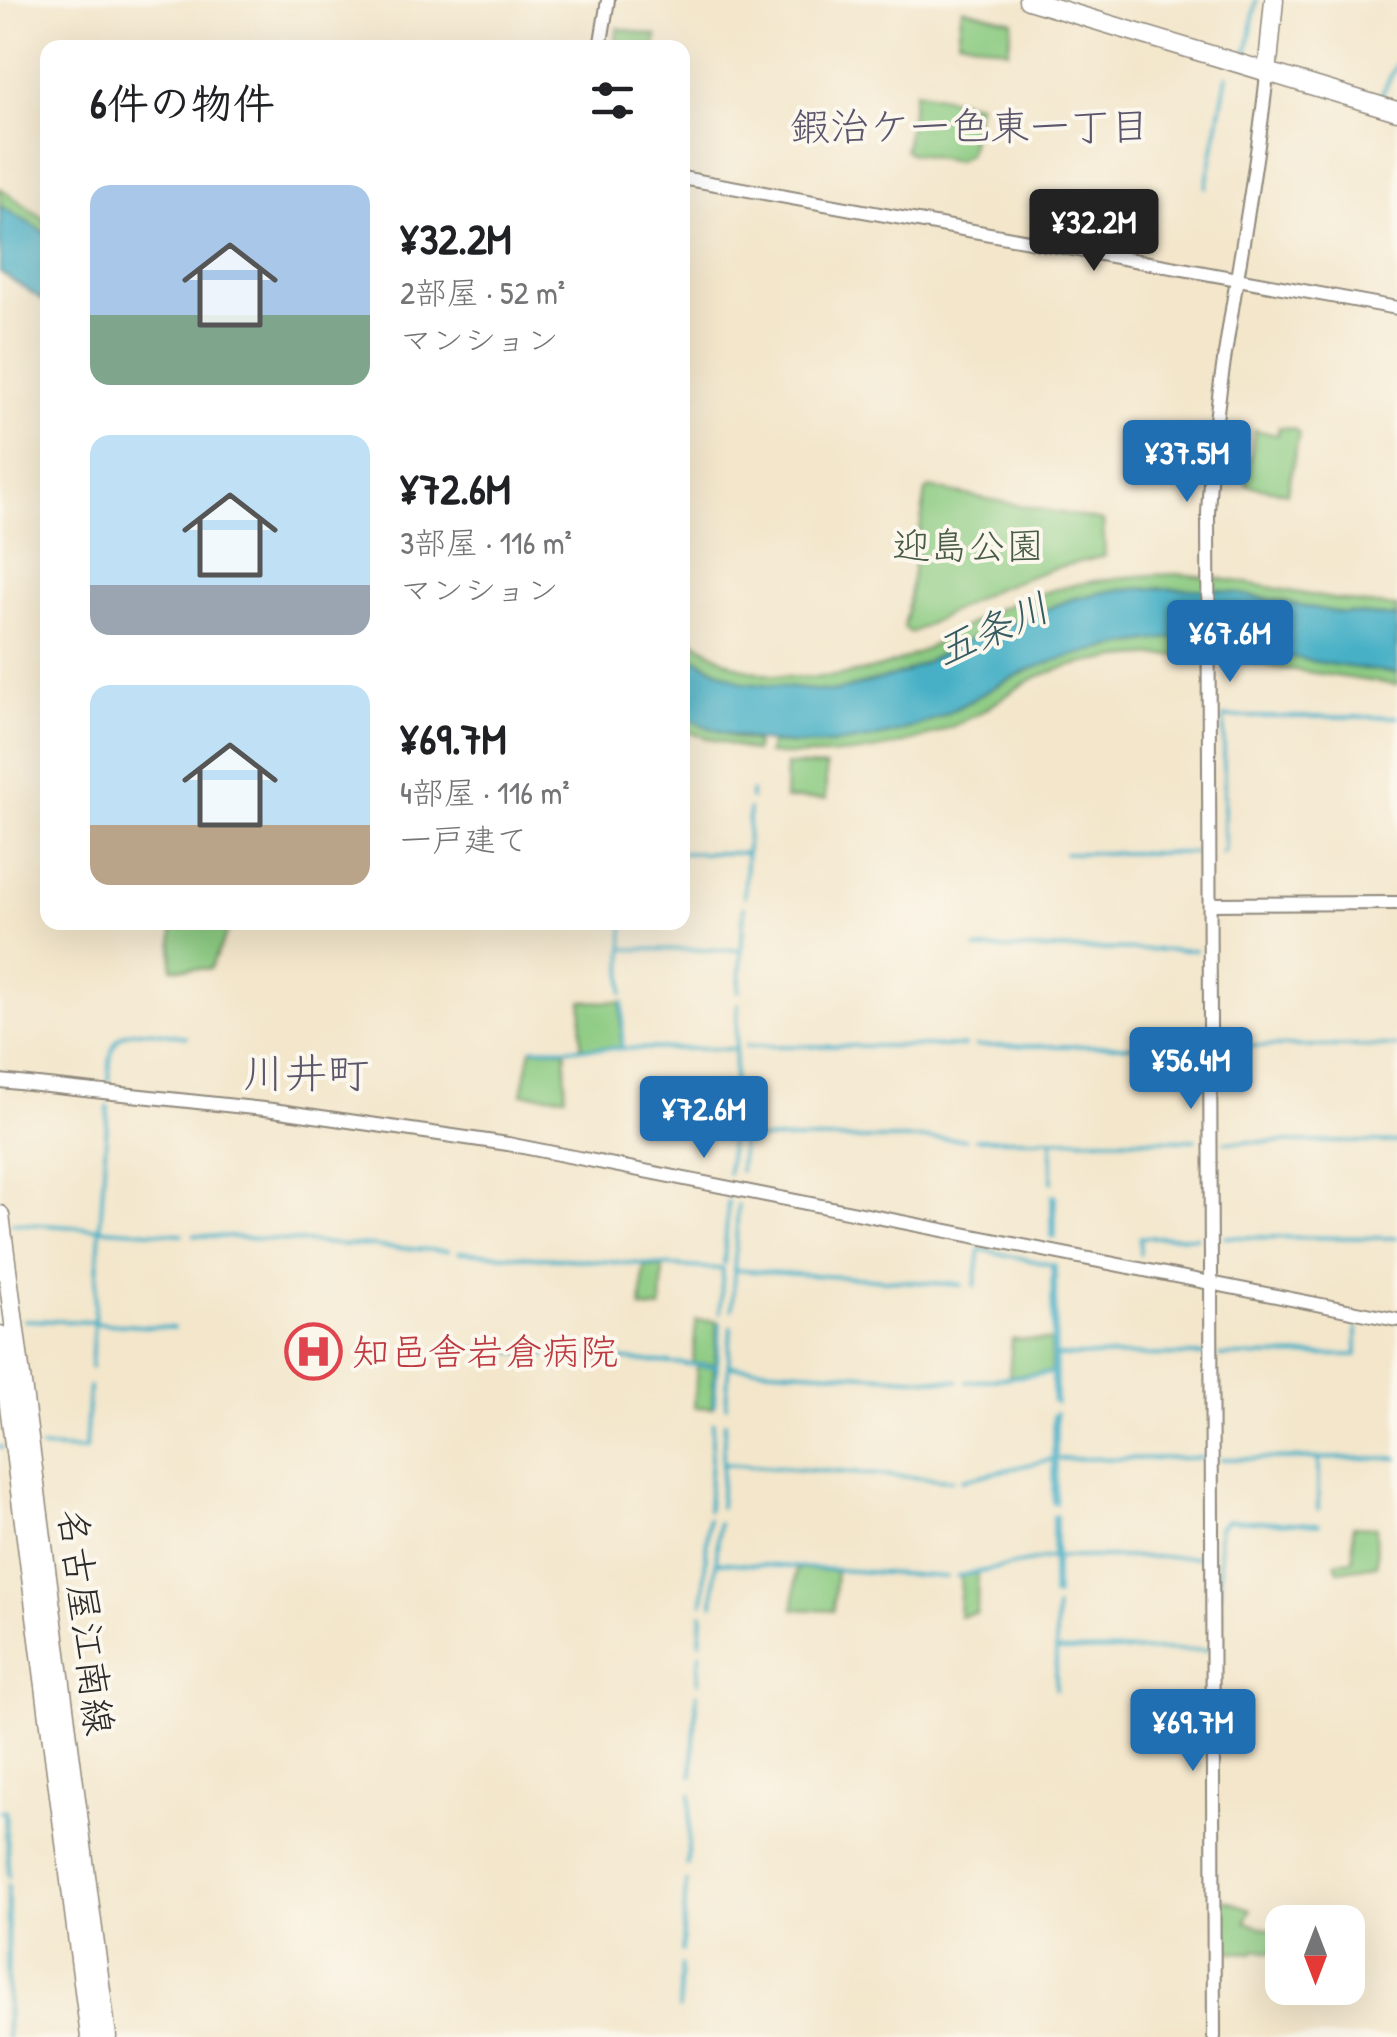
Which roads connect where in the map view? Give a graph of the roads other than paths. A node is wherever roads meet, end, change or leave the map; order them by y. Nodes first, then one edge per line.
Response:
1 (608, 0) edge
2 (1028, 0) edge
3 (1274, 0) edge
4 (601, 40) edge
5 (1267, 74) junction
6 (1397, 111) edge
7 (690, 179) edge
8 (1239, 279) junction
9 (1397, 308) edge
10 (1397, 903) edge
11 (1210, 904) junction
12 (0, 1081) edge
13 (0, 1215) edge
14 (1212, 1284) junction
15 (1397, 1320) edge
16 (0, 1334) edge
17 (90, 2037) edge
18 (107, 2037) edge
19 (1214, 2037) edge

1 - 4 street
2 - 5 main road
3 - 5 main road
5 - 6 main road
5 - 8 street
7 - 8 street
8 - 9 street
8 - 11 street
10 - 11 street
11 - 14 street
12 - 14 street
13 - 18 main road, 名古屋江南線
14 - 15 street
14 - 19 street
16 - 17 main road, 名古屋江南線

